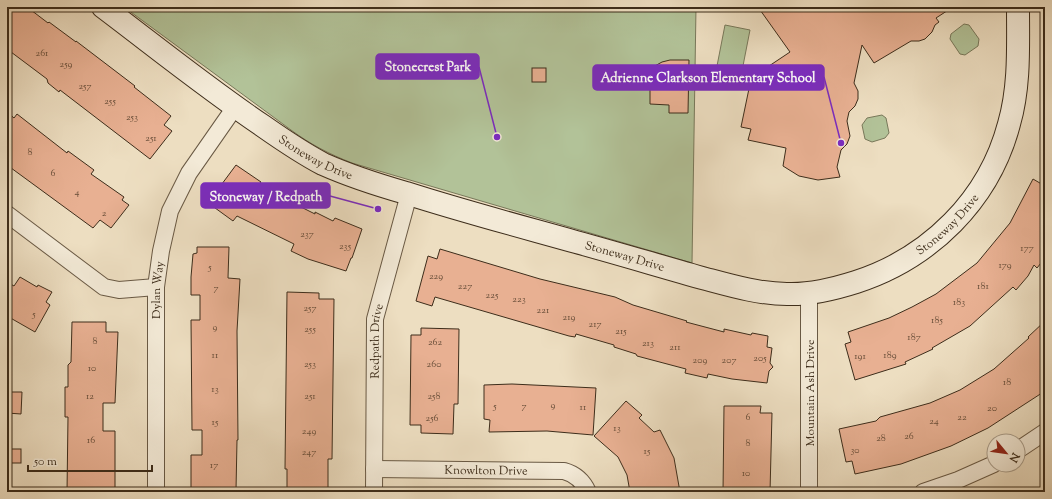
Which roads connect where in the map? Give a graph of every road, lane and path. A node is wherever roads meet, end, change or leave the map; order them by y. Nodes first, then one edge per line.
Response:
1 (103, 7) edge
2 (1018, 7) edge
3 (234, 107) junction
4 (409, 194) junction
5 (8, 219) edge
6 (156, 287) junction
7 (809, 294) junction
8 (1045, 432) edge
9 (1026, 445) edge
10 (986, 468) edge
11 (374, 469) junction
12 (156, 492) edge
13 (374, 492) edge
14 (588, 492) edge
15 (810, 492) edge
16 (923, 492) edge

1 - 3 street, Stoneway Drive
2 - 7 street, Stoneway Drive
3 - 4 street, Stoneway Drive
3 - 6 street, Dylan Way
4 - 7 street, Stoneway Drive
4 - 11 street, Redpath Drive
5 - 6 street
6 - 12 street, Dylan Way
7 - 15 street, Mountain Ash Drive
8 - 9 street
10 - 16 street
11 - 13 street, Redpath Drive
11 - 14 street, Knowlton Drive

